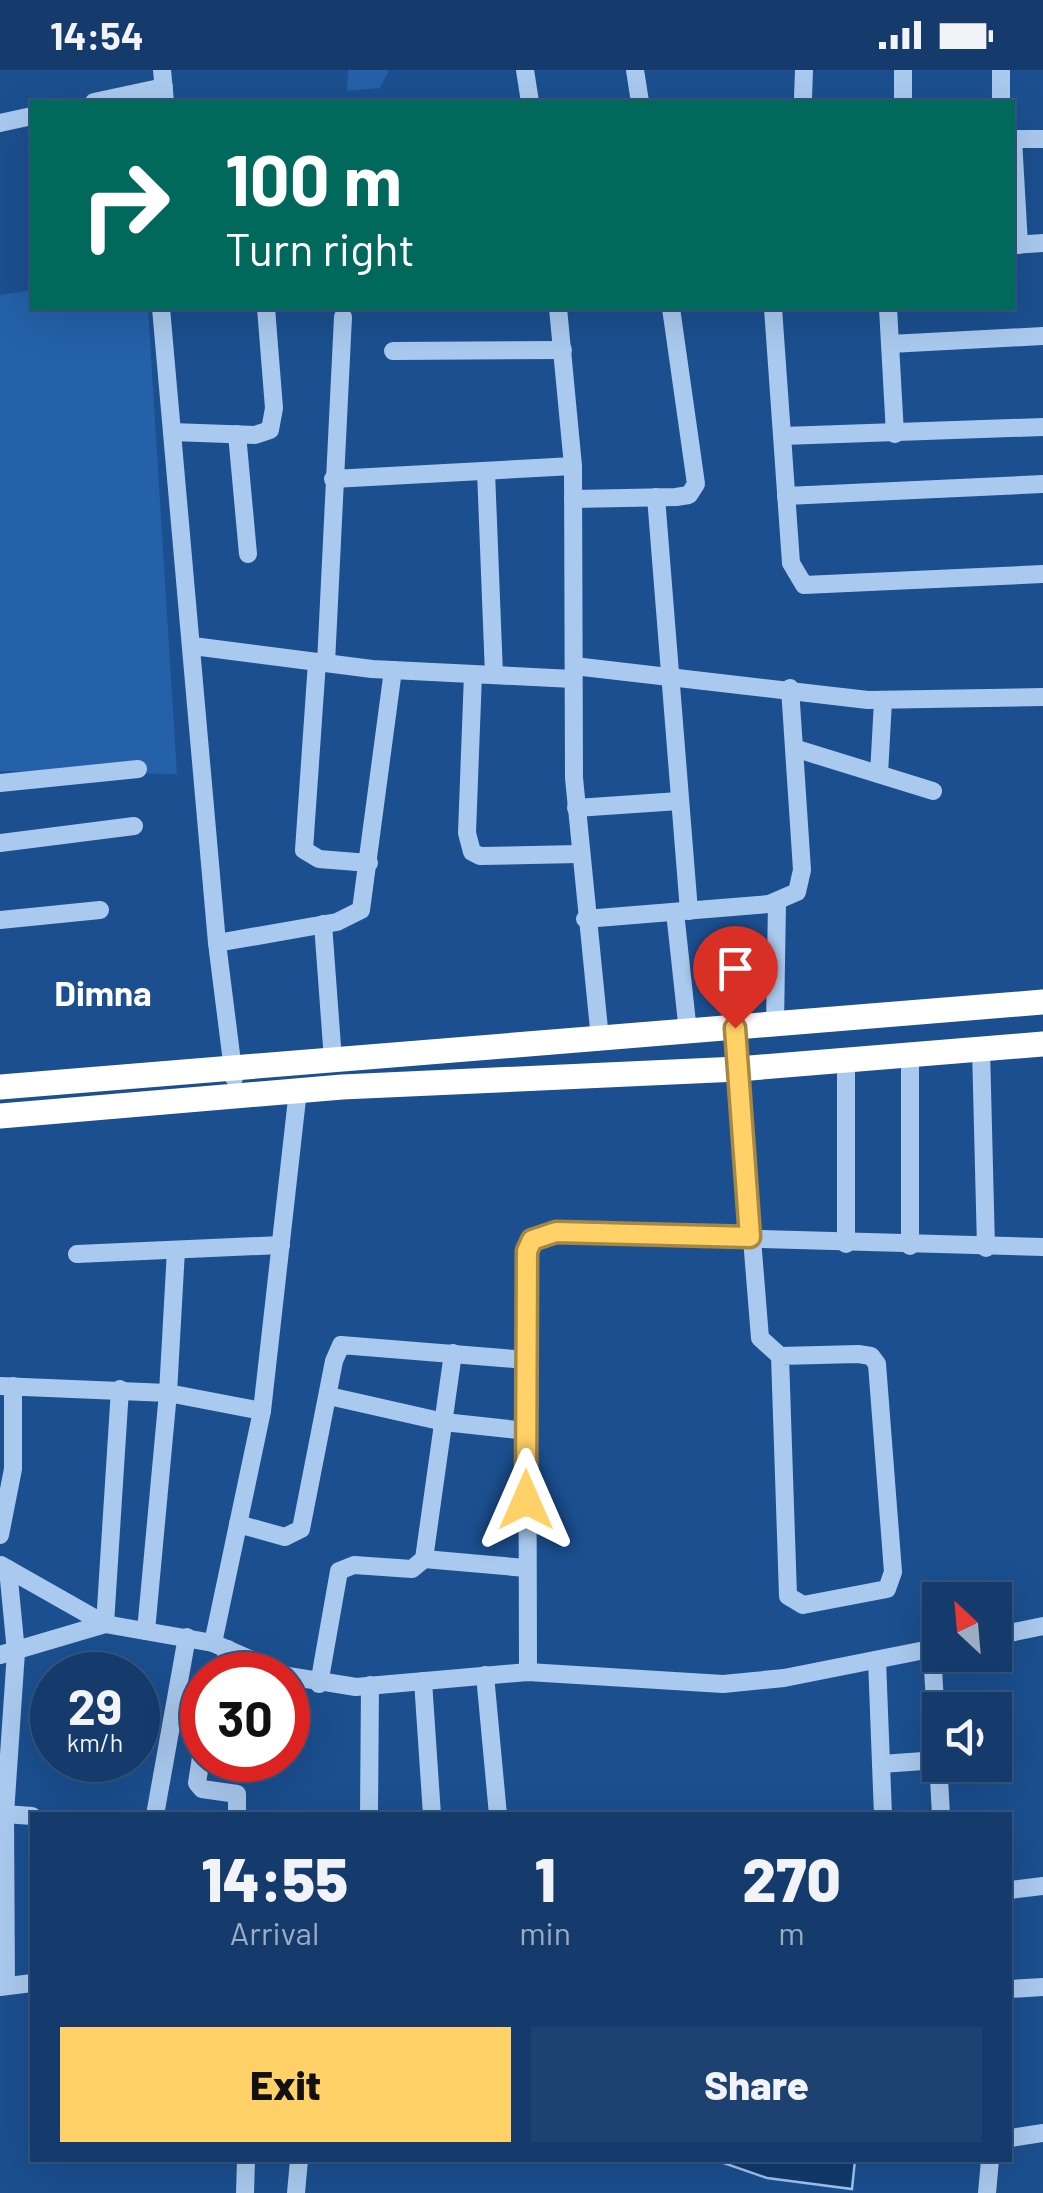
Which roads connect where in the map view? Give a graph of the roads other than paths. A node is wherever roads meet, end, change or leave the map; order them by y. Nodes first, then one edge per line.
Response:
1 (525, 70) edge
2 (635, 70) edge
3 (804, 70) edge
4 (904, 70) edge
5 (1001, 70) edge
6 (164, 86) edge
7 (804, 98) dead end
8 (103, 100) edge
9 (530, 100) edge
10 (640, 100) edge
11 (904, 100) edge
12 (1001, 100) edge
13 (30, 116) edge
14 (0, 123) edge
15 (1015, 139) edge
16 (1043, 139) edge
17 (1015, 210) edge
18 (1043, 243) edge
19 (1016, 245) edge
20 (161, 310) edge
21 (266, 310) edge
22 (558, 310) edge
23 (671, 310) edge
24 (773, 310) edge
25 (888, 310) edge
26 (343, 317) dead end
27 (1043, 336) edge
28 (890, 344) junction
29 (394, 350) dead end
30 (563, 350) junction
31 (1043, 427) edge
32 (172, 432) junction
33 (237, 434) junction
34 (895, 434) junction
35 (782, 436) junction
36 (573, 466) junction
37 (486, 471) junction
38 (333, 479) junction
39 (1043, 484) edge
40 (786, 496) junction
41 (656, 497) junction
42 (573, 499) junction
43 (248, 554) dead end
44 (1043, 574) edge
45 (193, 646) junction
46 (321, 663) junction
47 (393, 670) junction
48 (573, 672) junction
49 (473, 674) junction
50 (668, 674) junction
51 (494, 675) junction
52 (790, 688) junction
53 (1043, 696) edge
54 (882, 701) junction
55 (794, 748) junction
56 (138, 769) dead end
57 (879, 774) junction
58 (0, 782) edge
59 (933, 791) dead end
60 (679, 801) junction
61 (576, 808) junction
62 (134, 826) dead end
63 (0, 843) edge
64 (578, 854) junction
65 (369, 863) junction
66 (777, 902) junction
67 (100, 910) dead end
68 (682, 911) junction
69 (585, 919) junction
70 (0, 920) edge
71 (323, 924) junction
72 (217, 943) junction
73 (1043, 1002) edge
74 (775, 1025) junction
75 (735, 1028) junction
76 (688, 1032) junction
77 (600, 1039) junction
78 (1043, 1044) edge
79 (981, 1048) junction
80 (910, 1054) junction
81 (846, 1057) junction
82 (333, 1060) junction
83 (738, 1069) junction
84 (235, 1082) junction
85 (0, 1087) edge
86 (298, 1090) junction
87 (0, 1116) edge
88 (750, 1237) junction
89 (846, 1244) junction
90 (280, 1245) junction
91 (910, 1246) junction
92 (1043, 1247) edge
93 (986, 1248) junction
94 (176, 1250) junction
95 (77, 1254) dead end
96 (453, 1353) junction
97 (780, 1356) junction
98 (527, 1360) junction
99 (6, 1386) edge
100 (120, 1389) junction
101 (168, 1394) junction
102 (329, 1396) junction
103 (262, 1410) junction
104 (444, 1422) junction
105 (527, 1431) junction
106 (238, 1524) junction
107 (0, 1535) edge
108 (424, 1559) junction
109 (4, 1566) edge
110 (526, 1568) junction
111 (105, 1624) junction
112 (1043, 1626) edge
113 (146, 1631) junction
114 (1012, 1632) edge
115 (186, 1637) junction
116 (221, 1646) junction
117 (922, 1651) edge
118 (221, 1652) edge
119 (235, 1652) edge
120 (8, 1654) edge
121 (878, 1660) junction
122 (528, 1672) junction
123 (485, 1675) junction
124 (423, 1680) junction
125 (310, 1681) edge
126 (320, 1684) junction
127 (370, 1685) junction
128 (922, 1761) edge
129 (882, 1764) junction
130 (197, 1782) edge
131 (939, 1782) edge
132 (156, 1812) edge
133 (237, 1812) edge
134 (369, 1812) edge
135 (432, 1812) edge
136 (498, 1812) edge
137 (883, 1812) edge
138 (941, 1812) edge
139 (5, 1814) junction
140 (30, 1816) edge
141 (2, 1871) edge
142 (1043, 1886) edge
143 (1012, 1890) edge
144 (30, 1983) edge
145 (1043, 1986) edge
146 (3, 1987) edge
147 (1012, 1990) edge
148 (1043, 2134) edge
149 (1012, 2138) edge
150 (246, 2162) edge
151 (299, 2162) edge
152 (990, 2162) edge
153 (244, 2193) edge
154 (296, 2193) edge
155 (987, 2193) edge

1 - 9 street
2 - 10 street
3 - 7 street
4 - 11 street
5 - 12 street
6 - 8 street
13 - 14 street
15 - 16 street
17 - 19 street
18 - 19 street
20 - 32 street
21 - 33 street
22 - 30 street
23 - 41 street
24 - 35 street
25 - 28 street
26 - 38 street
27 - 28 street
28 - 34 street
29 - 30 street
30 - 36 street
31 - 34 street
32 - 33 street
32 - 45 street
33 - 43 street
34 - 35 street
35 - 40 street
36 - 37 street
36 - 42 street
37 - 38 street
37 - 51 street
38 - 46 street
39 - 40 street
40 - 44 street
41 - 42 street
41 - 50 street
42 - 48 street
45 - 46 street
45 - 72 street
46 - 47 street
46 - 65 street
47 - 49 street
47 - 65 street
48 - 50 street
48 - 51 street
48 - 61 street
49 - 51 street
49 - 64 street
50 - 52 street
50 - 60 street
52 - 54 street
52 - 55 street
53 - 54 street
54 - 57 street
55 - 57 street
55 - 66 street
56 - 58 street
57 - 59 street
60 - 61 street
60 - 68 street
61 - 64 street
62 - 63 street
64 - 69 street
65 - 71 street
66 - 68 street
66 - 74 street
67 - 70 street
68 - 69 street
68 - 76 street
69 - 77 street
71 - 72 street
71 - 82 street
72 - 84 street
73 - 74 highway
74 - 75 highway
75 - 76 highway
75 - 83 street
76 - 77 highway
77 - 82 highway
78 - 79 highway
79 - 80 highway
79 - 93 street
80 - 81 highway
80 - 91 street
81 - 83 highway
81 - 89 street
82 - 84 highway
83 - 86 highway
83 - 88 street
84 - 85 highway
84 - 86 highway
84 - 87 highway
86 - 90 street
88 - 89 street
88 - 97 street
88 - 98 street
89 - 91 street
90 - 94 street
90 - 103 street
91 - 93 street
92 - 93 street
94 - 95 street
94 - 101 street
96 - 98 street
96 - 102 street
96 - 104 street
97 - 97 street
98 - 105 street
99 - 100 street
99 - 107 street
100 - 101 street
100 - 111 street
101 - 103 street
101 - 113 street
102 - 104 street
102 - 106 street
103 - 106 street
104 - 105 street
104 - 108 street
105 - 110 street
106 - 116 street
108 - 110 street
108 - 126 street
109 - 111 street
109 - 120 street
110 - 122 street
111 - 113 street
111 - 120 street
112 - 114 street
113 - 115 street
115 - 116 street
115 - 132 street
116 - 118 street
116 - 119 street
117 - 121 street
120 - 139 street
121 - 122 street
121 - 129 street
122 - 123 street
123 - 124 street
123 - 136 street
124 - 127 street
124 - 135 street
125 - 126 street
126 - 127 street
127 - 134 street
128 - 129 street
129 - 137 street
130 - 133 street
131 - 138 street
139 - 140 street
139 - 141 street
141 - 146 street
142 - 143 street
144 - 146 street
145 - 147 street
148 - 149 street
150 - 153 street
151 - 154 street
152 - 155 street

